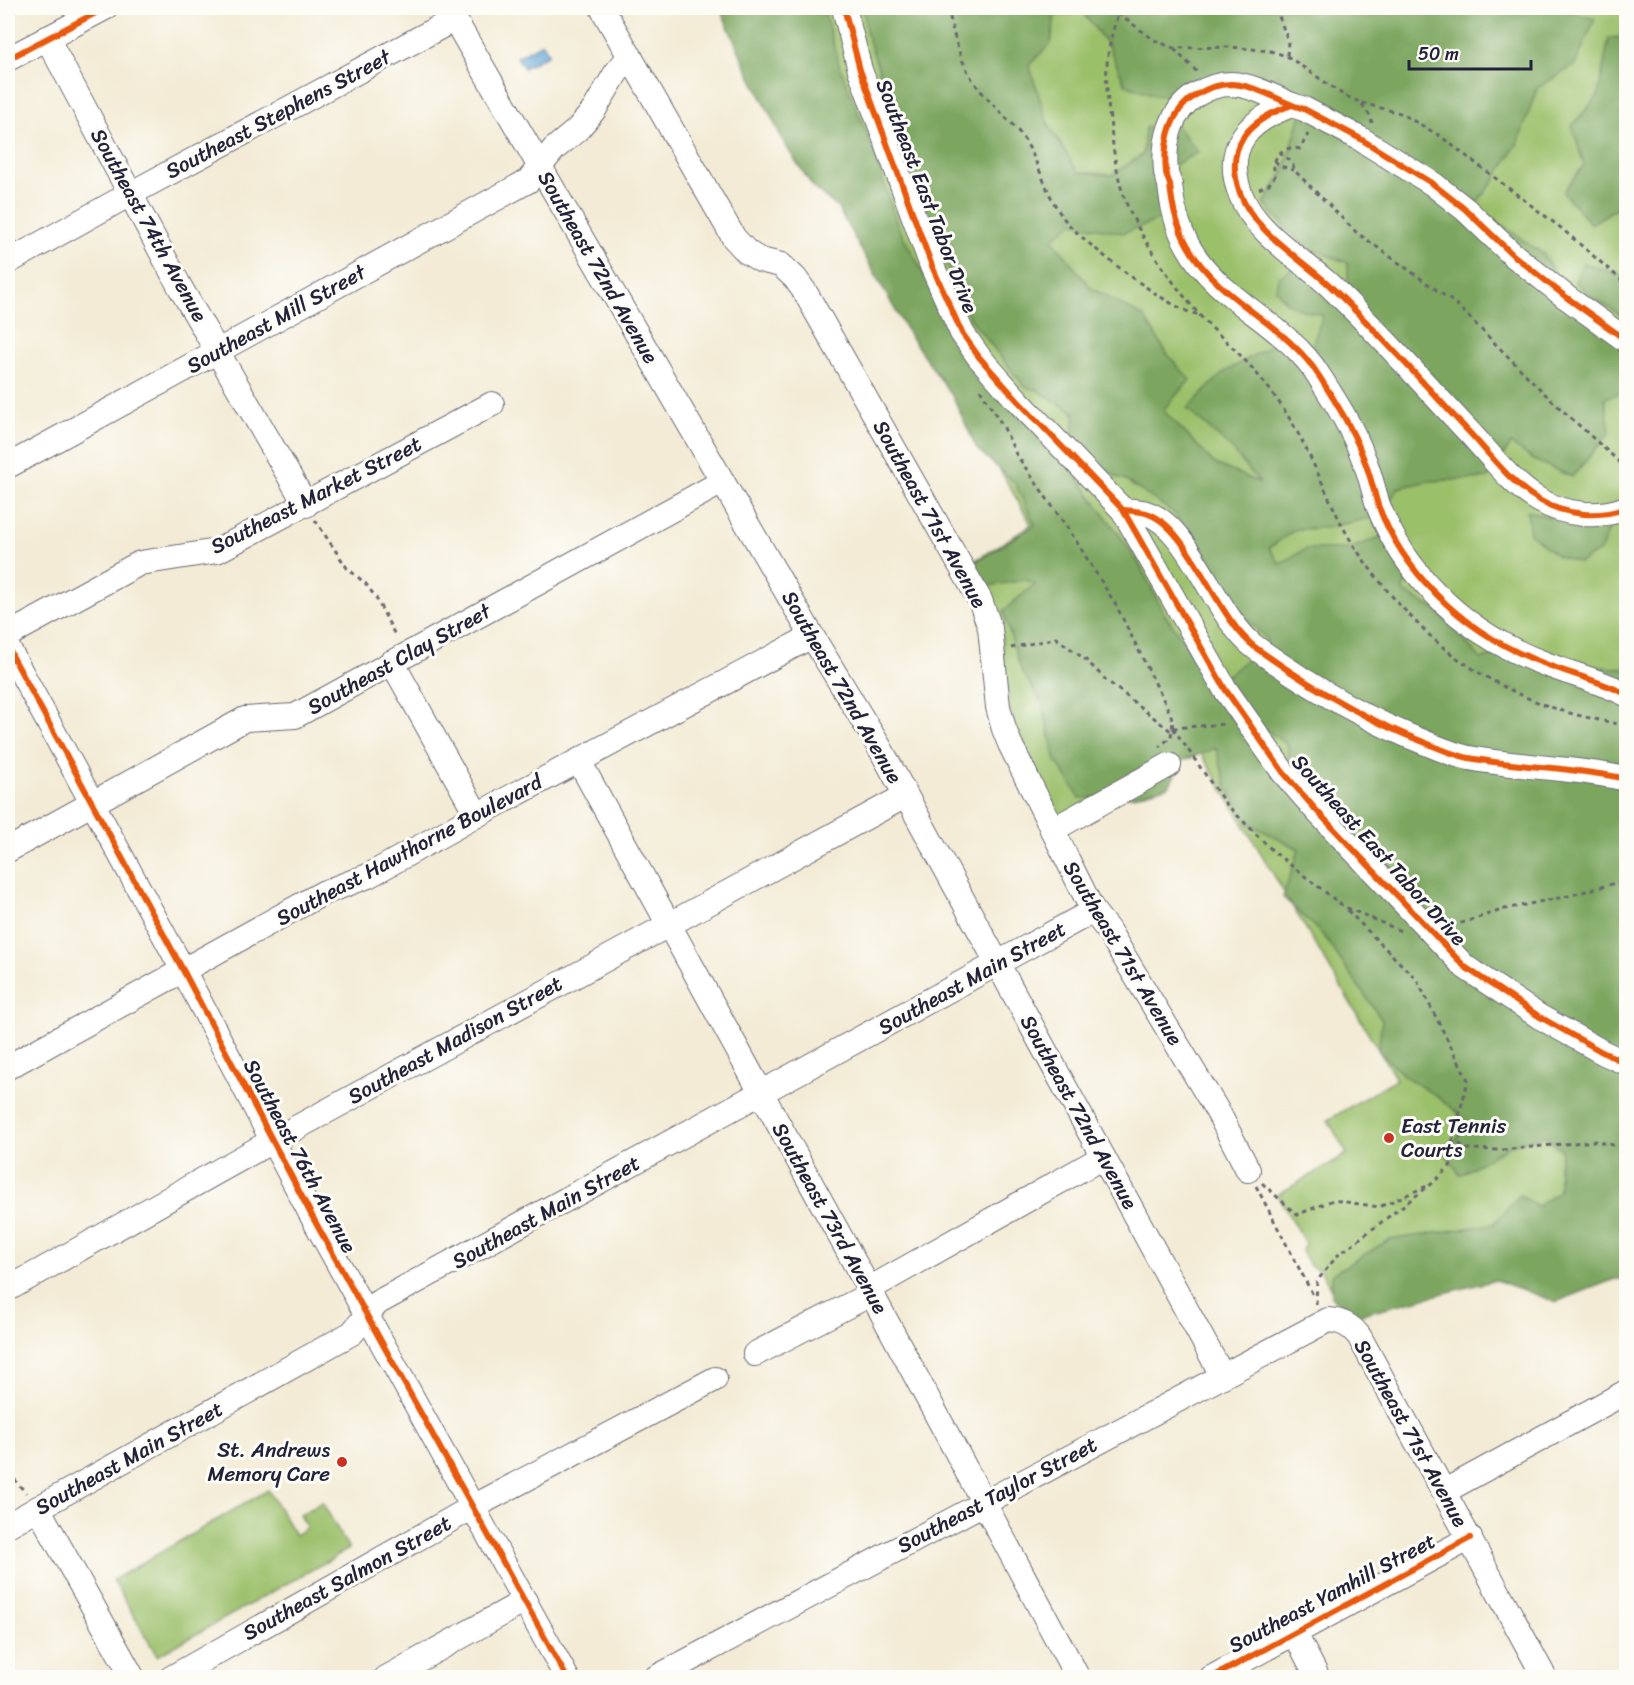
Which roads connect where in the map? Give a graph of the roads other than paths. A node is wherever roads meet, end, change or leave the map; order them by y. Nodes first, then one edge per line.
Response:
1 (105, 8) edge
2 (602, 8) edge
3 (844, 8) edge
4 (452, 13) edge
5 (47, 38) junction
6 (630, 56) junction
7 (8, 59) edge
8 (1292, 105) junction
9 (1244, 133) junction
10 (540, 166) junction
11 (1170, 183) junction
12 (130, 194) junction
13 (8, 262) edge
14 (1626, 340) edge
15 (218, 350) junction
16 (492, 405) dead end
17 (8, 466) edge
18 (722, 482) junction
19 (306, 505) junction
20 (1626, 508) edge
21 (1123, 510) junction
22 (8, 636) edge
23 (812, 636) junction
24 (8, 648) edge
25 (399, 658) junction
26 (1626, 694) edge
27 (1161, 757) road end
28 (579, 761) junction
29 (1626, 779) edge
30 (905, 796) junction
31 (93, 803) junction
32 (477, 815) junction
33 (1052, 830) junction
34 (8, 850) edge
35 (1093, 911) junction
36 (668, 924) junction
37 (997, 964) junction
38 (183, 970) junction
39 (1626, 1063) edge
40 (8, 1067) edge
41 (761, 1095) junction
42 (272, 1141) junction
43 (1103, 1157) junction
44 (1248, 1170) road end
45 (8, 1289) edge
46 (869, 1289) junction
47 (367, 1316) junction
48 (1340, 1321) joint
49 (755, 1354) dead end
50 (1222, 1375) junction
51 (715, 1379) dead end
52 (1626, 1392) edge
53 (1445, 1491) junction
54 (984, 1502) junction
55 (473, 1507) junction
56 (38, 1508) junction
57 (8, 1525) edge
58 (1470, 1538) junction
59 (525, 1601) junction
60 (1294, 1632) junction
61 (133, 1677) edge
62 (171, 1677) edge
63 (386, 1677) edge
64 (567, 1677) edge
65 (655, 1677) edge
66 (1078, 1677) edge
67 (1211, 1677) edge
68 (1318, 1677) edge
69 (1545, 1677) edge

1 - 5 street
2 - 6 street, Southeast 71st Avenue
3 - 21 street, Southeast East Tabor Drive
4 - 10 street, Southeast 72nd Avenue
4 - 12 street, Southeast Stephens Street
5 - 7 street
5 - 12 street, Southeast 74th Avenue
6 - 10 street, Southeast Mill Street
6 - 33 street, Southeast 71st Avenue
8 - 9 street
8 - 11 street
8 - 14 street
9 - 11 street
9 - 20 street
10 - 15 street, Southeast Mill Street
10 - 18 street, Southeast 72nd Avenue
11 - 26 street
12 - 13 street, Southeast Stephens Street
12 - 15 street, Southeast 74th Avenue
15 - 17 street, Southeast Mill Street
15 - 19 street, Southeast 74th Avenue
16 - 19 street, Southeast Market Street
18 - 23 street, Southeast 72nd Avenue
18 - 25 street, Southeast Clay Street
19 - 22 street, Southeast Market Street
21 - 29 street
21 - 39 street, Southeast East Tabor Drive
23 - 28 street, Southeast Hawthorne Boulevard
23 - 30 street, Southeast 72nd Avenue
24 - 31 street, Southeast 76th Avenue
25 - 31 street, Southeast Clay Street
25 - 32 street
27 - 33 street
28 - 32 street, Southeast Hawthorne Boulevard
28 - 36 street, Southeast 73rd Avenue
30 - 36 street, Southeast Madison Street
30 - 37 street, Southeast 72nd Avenue
31 - 34 street, Southeast Clay Street
31 - 38 street, Southeast 76th Avenue
32 - 38 street, Southeast Hawthorne Boulevard
33 - 35 street, Southeast 71st Avenue
35 - 37 street, Southeast Main Street
35 - 44 street, Southeast 71st Avenue
36 - 41 street, Southeast 73rd Avenue
36 - 42 street, Southeast Madison Street
37 - 41 street, Southeast Main Street
37 - 43 street, Southeast 72nd Avenue
38 - 40 street, Southeast Hawthorne Boulevard
38 - 42 street, Southeast 76th Avenue
41 - 46 street, Southeast 73rd Avenue
41 - 47 street, Southeast Main Street
42 - 45 street, Southeast Madison Street
42 - 47 street, Southeast 76th Avenue
43 - 46 street
43 - 50 street, Southeast 72nd Avenue
46 - 49 street
46 - 54 street, Southeast 73rd Avenue
47 - 55 street, Southeast 76th Avenue
47 - 56 street, Southeast Main Street
48 - 50 street, Southeast Taylor Street
48 - 53 street, Southeast 71st Avenue
50 - 54 street, Southeast Taylor Street
51 - 55 street, Southeast Salmon Street
52 - 53 street
53 - 58 street, Southeast 71st Avenue
54 - 65 street, Southeast Taylor Street
54 - 66 street, Southeast 73rd Avenue
55 - 59 street, Southeast 76th Avenue
55 - 62 street, Southeast Salmon Street
56 - 57 street, Southeast Main Street
56 - 61 street
58 - 60 street, Southeast Yamhill Street
58 - 69 street, Southeast 71st Avenue
59 - 63 street
59 - 64 street, Southeast 76th Avenue
60 - 67 street, Southeast Yamhill Street
60 - 68 street

